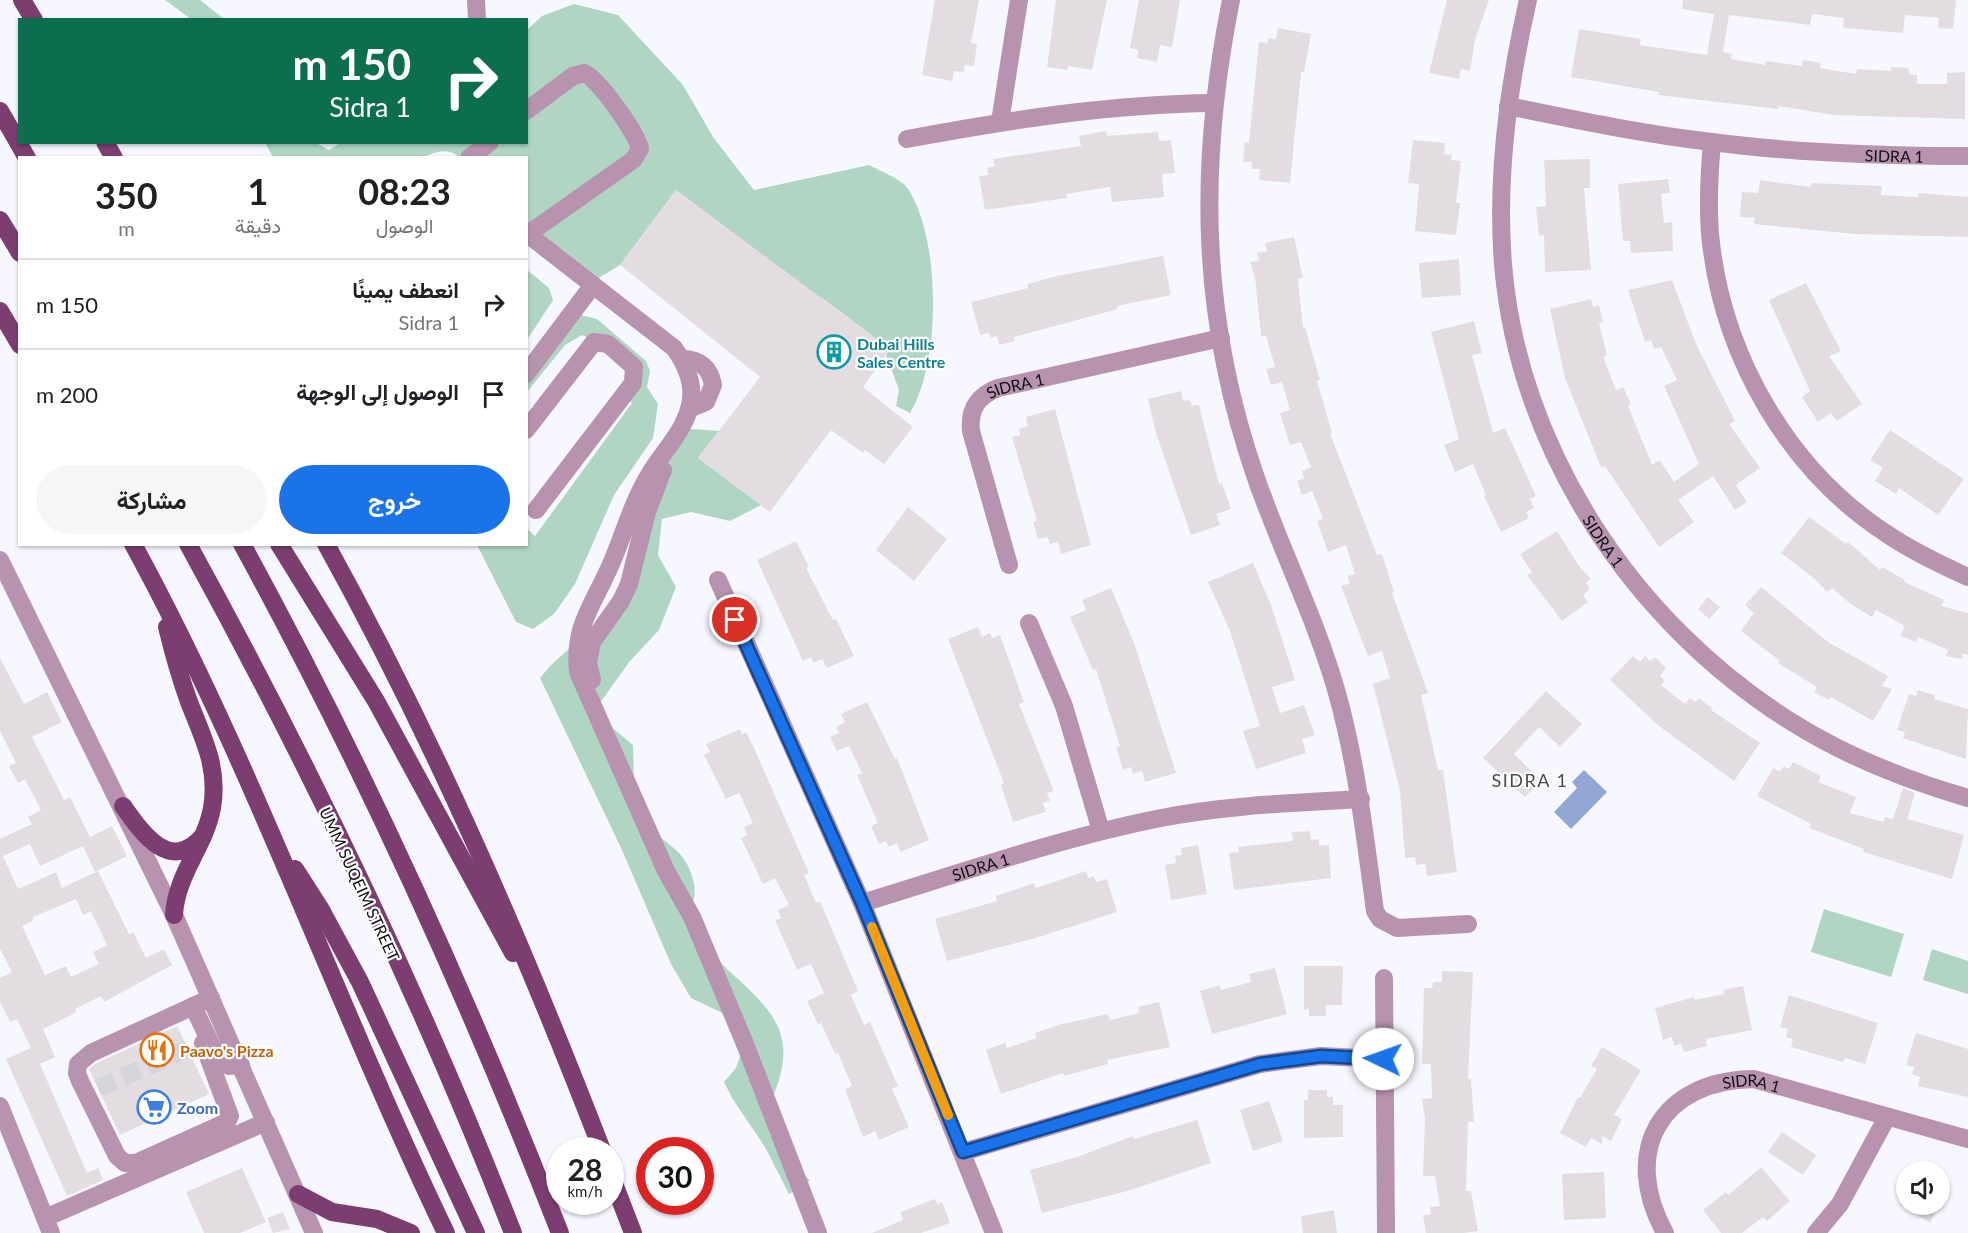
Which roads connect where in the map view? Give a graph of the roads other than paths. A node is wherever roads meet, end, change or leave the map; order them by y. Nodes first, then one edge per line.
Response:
1 (22, 0) edge
2 (476, 0) edge
3 (1018, 0) edge
4 (1232, 0) edge
5 (1528, 0) edge
6 (33, 18) edge
7 (477, 18) edge
8 (1214, 103) junction
9 (1508, 106) junction
10 (528, 110) edge
11 (0, 111) edge
12 (1000, 122) junction
13 (907, 139) dead end
14 (18, 142) edge
15 (1712, 142) junction
16 (487, 144) edge
17 (471, 156) edge
18 (1968, 156) edge
19 (0, 220) edge
20 (528, 233) edge
21 (528, 235) edge
22 (18, 250) edge
23 (593, 285) junction
24 (0, 311) edge
25 (1221, 338) junction
26 (18, 342) edge
27 (528, 371) edge
28 (528, 425) edge
29 (673, 440) junction
30 (537, 510) dead end
31 (134, 546) edge
32 (189, 546) edge
33 (244, 546) edge
34 (280, 546) edge
35 (327, 546) edge
36 (0, 560) edge
37 (1009, 564) dead end
38 (1968, 577) edge
39 (718, 580) dead end
40 (162, 598) junction
41 (1029, 623) dead end
42 (1968, 798) edge
43 (1361, 799) junction
44 (123, 806) junction
45 (1101, 831) junction
46 (205, 834) junction
47 (273, 838) junction
48 (862, 903) junction
49 (174, 915) junction
50 (692, 918) junction
51 (1468, 924) dead end
52 (1384, 978) dead end
53 (540, 995) junction
54 (211, 998) junction
55 (193, 1006) junction
56 (200, 1044) junction
57 (1383, 1059) junction
58 (241, 1065) junction
59 (0, 1106) edge
60 (1887, 1117) junction
61 (266, 1122) junction
62 (597, 1137) edge
63 (1968, 1139) edge
64 (963, 1152) junction
65 (298, 1194) junction
66 (624, 1210) edge
67 (48, 1225) edge
68 (314, 1233) edge
69 (411, 1233) edge
70 (446, 1233) edge
71 (476, 1233) edge
72 (513, 1233) edge
73 (560, 1233) edge
74 (633, 1233) edge
75 (818, 1233) edge
76 (994, 1233) edge
77 (1386, 1233) edge
78 (1665, 1233) edge
79 (1816, 1233) edge

1 - 6 main road
2 - 7 street
3 - 12 street
4 - 8 street
5 - 9 street, SIDRA 1
8 - 12 street
8 - 25 street
9 - 15 street, SIDRA 1
9 - 42 street, SIDRA 1
10 - 20 street
11 - 14 main road
12 - 13 street
15 - 18 street, SIDRA 1
15 - 38 street
16 - 17 street
19 - 22 main road
21 - 23 street
23 - 27 street
23 - 29 street
24 - 26 main road
25 - 37 street, SIDRA 1
25 - 43 street
28 - 30 street
29 - 50 street
29 - 50 street
31 - 40 main road
32 - 72 main road, UMM SUQEIM STREET
33 - 73 main road
34 - 53 main road
35 - 53 main road
36 - 44 street
39 - 48 street
40 - 46 main road
40 - 47 main road
41 - 45 street
43 - 45 street, SIDRA 1
43 - 51 street
44 - 46 main road
44 - 49 street
45 - 48 street, SIDRA 1
46 - 49 main road
47 - 70 main road
47 - 71 main road
48 - 64 street
49 - 54 street
50 - 75 street
52 - 57 street
53 - 62 main road
54 - 55 street
54 - 58 street
55 - 56 street
55 - 56 street
56 - 58 street
57 - 64 street
57 - 77 street
58 - 61 street
59 - 67 street
60 - 63 street, SIDRA 1
60 - 78 street, SIDRA 1
60 - 79 street
61 - 65 street
61 - 67 street
64 - 76 street
65 - 68 street
65 - 69 main road
66 - 74 main road

